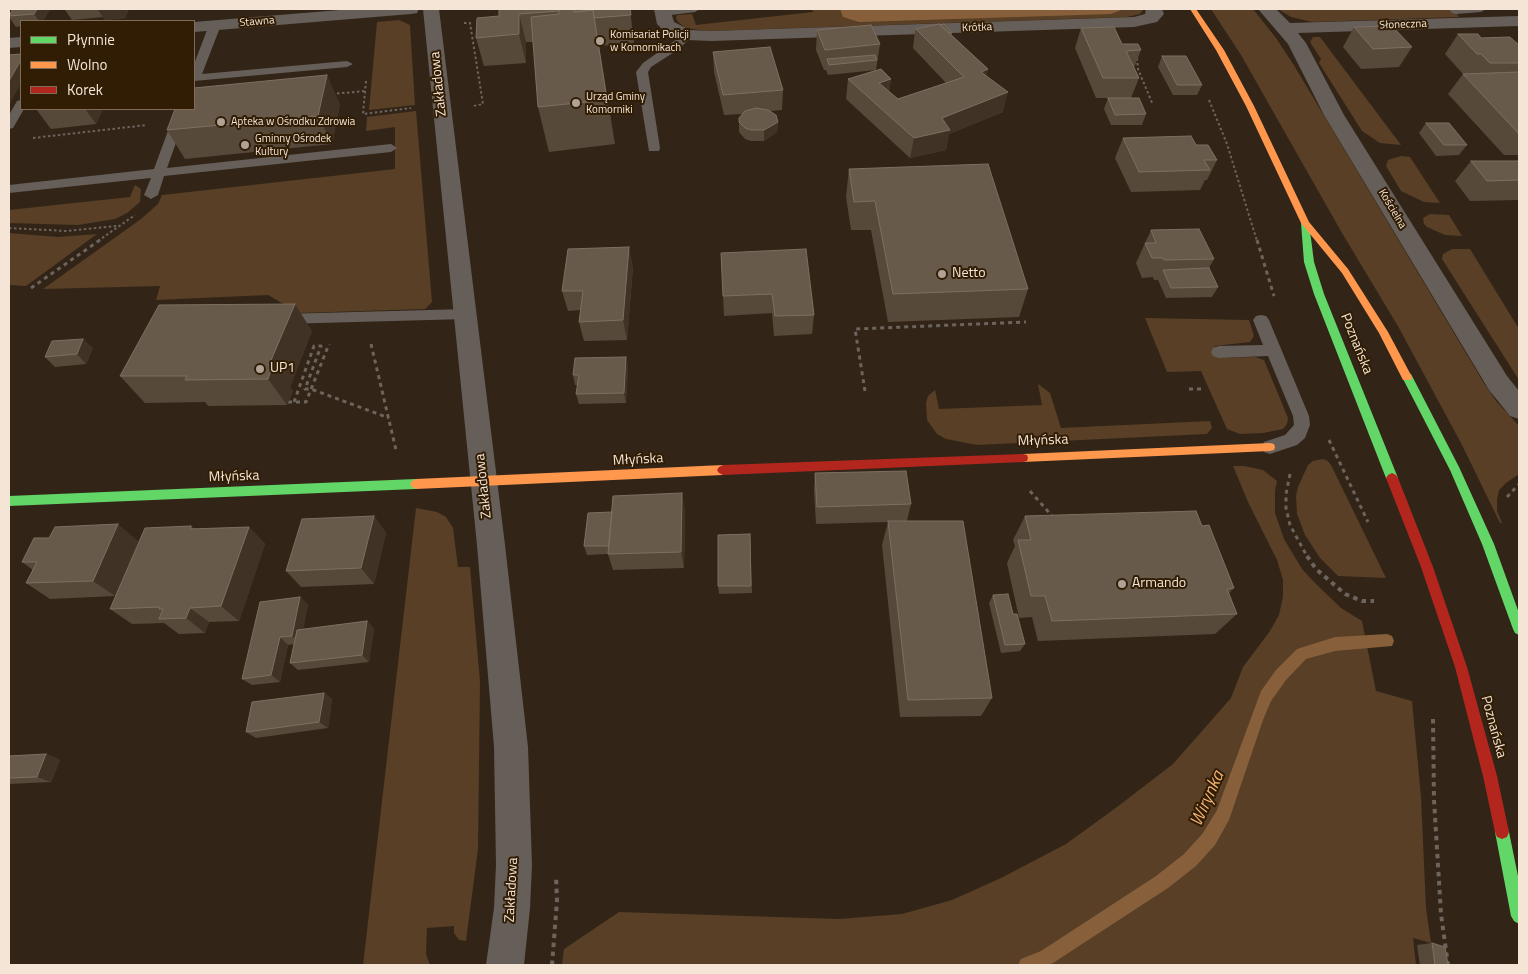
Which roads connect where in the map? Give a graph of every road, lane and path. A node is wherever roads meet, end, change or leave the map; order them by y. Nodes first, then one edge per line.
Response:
1 (411, 9) edge
2 (431, 9) edge
3 (695, 9) edge
4 (1193, 9) edge
5 (1266, 9) edge
6 (1454, 9) edge
7 (1481, 9) edge
8 (662, 11) edge
9 (1154, 12) edge
10 (463, 15) dead end
11 (1519, 21) edge
12 (1134, 22) junction
13 (215, 25) junction
14 (195, 27) edge
15 (1286, 28) junction
16 (687, 35) junction
17 (347, 64) dead end
18 (367, 73) dead end
19 (195, 75) edge
20 (195, 78) edge
21 (1207, 95) dead end
22 (1153, 105) dead end
23 (20, 106) edge
24 (469, 106) dead end
25 (415, 108) dead end
26 (182, 110) edge
27 (177, 122) junction
28 (9, 125) edge
29 (32, 131) dead end
30 (391, 148) dead end
31 (654, 148) dead end
32 (158, 173) junction
33 (9, 189) edge
34 (151, 195) joint
35 (1305, 223) junction
36 (120, 226) junction
37 (9, 228) edge
38 (31, 288) dead end
39 (1276, 304) dead end
40 (466, 314) junction
41 (269, 319) edge
42 (1260, 320) dead end
43 (1026, 322) dead end
44 (333, 335) dead end
45 (371, 343) dead end
46 (1272, 350) junction
47 (1219, 352) dead end
48 (311, 389) junction
49 (1189, 389) dead end
50 (1202, 389) dead end
51 (865, 391) dead end
52 (288, 402) dead end
53 (294, 402) junction
54 (1519, 409) edge
55 (389, 418) junction
56 (1326, 434) dead end
57 (1270, 447) joint
58 (396, 458) dead end
59 (1293, 469) dead end
60 (484, 482) junction
61 (1024, 485) dead end
62 (9, 501) edge
63 (1058, 521) edge
64 (1372, 531) dead end
65 (1374, 601) dead end
66 (1519, 629) edge
67 (1433, 713) dead end
68 (557, 901) dead end
69 (1519, 916) edge
70 (505, 965) edge
71 (552, 965) edge
72 (1448, 965) edge

1 - 13 street, Stawna
2 - 40 street, Zakładowa
3 - 8 lane
4 - 35 main road
5 - 15 street, Kościelna
6 - 7 lane
8 - 16 street, Krótka
9 - 12 street, Krótka
10 - 24 path
11 - 15 street, Słoneczna
12 - 16 street, Krótka
12 - 22 path
13 - 14 street, Stawna
13 - 19 lane
15 - 54 street, Kościelna
16 - 31 lane
17 - 20 lane
18 - 25 path
21 - 39 path
23 - 28 lane
26 - 27 lane
27 - 29 path
27 - 32 lane
30 - 32 lane
32 - 33 lane
32 - 34 lane
34 - 36 path
35 - 66 main road, Poznańska
35 - 69 main road, Poznańska
36 - 37 path
36 - 38 path
40 - 41 lane
40 - 60 street, Zakładowa
42 - 46 lane
43 - 51 path
44 - 48 path
45 - 55 path
46 - 47 lane
46 - 57 lane
48 - 53 path
48 - 53 path
48 - 55 path
49 - 50 path
52 - 53 path
55 - 58 path
56 - 64 path
57 - 60 main road, Młyńska
59 - 65 path
60 - 62 main road, Młyńska
60 - 70 street, Zakładowa
61 - 63 path
67 - 72 path
68 - 71 path

